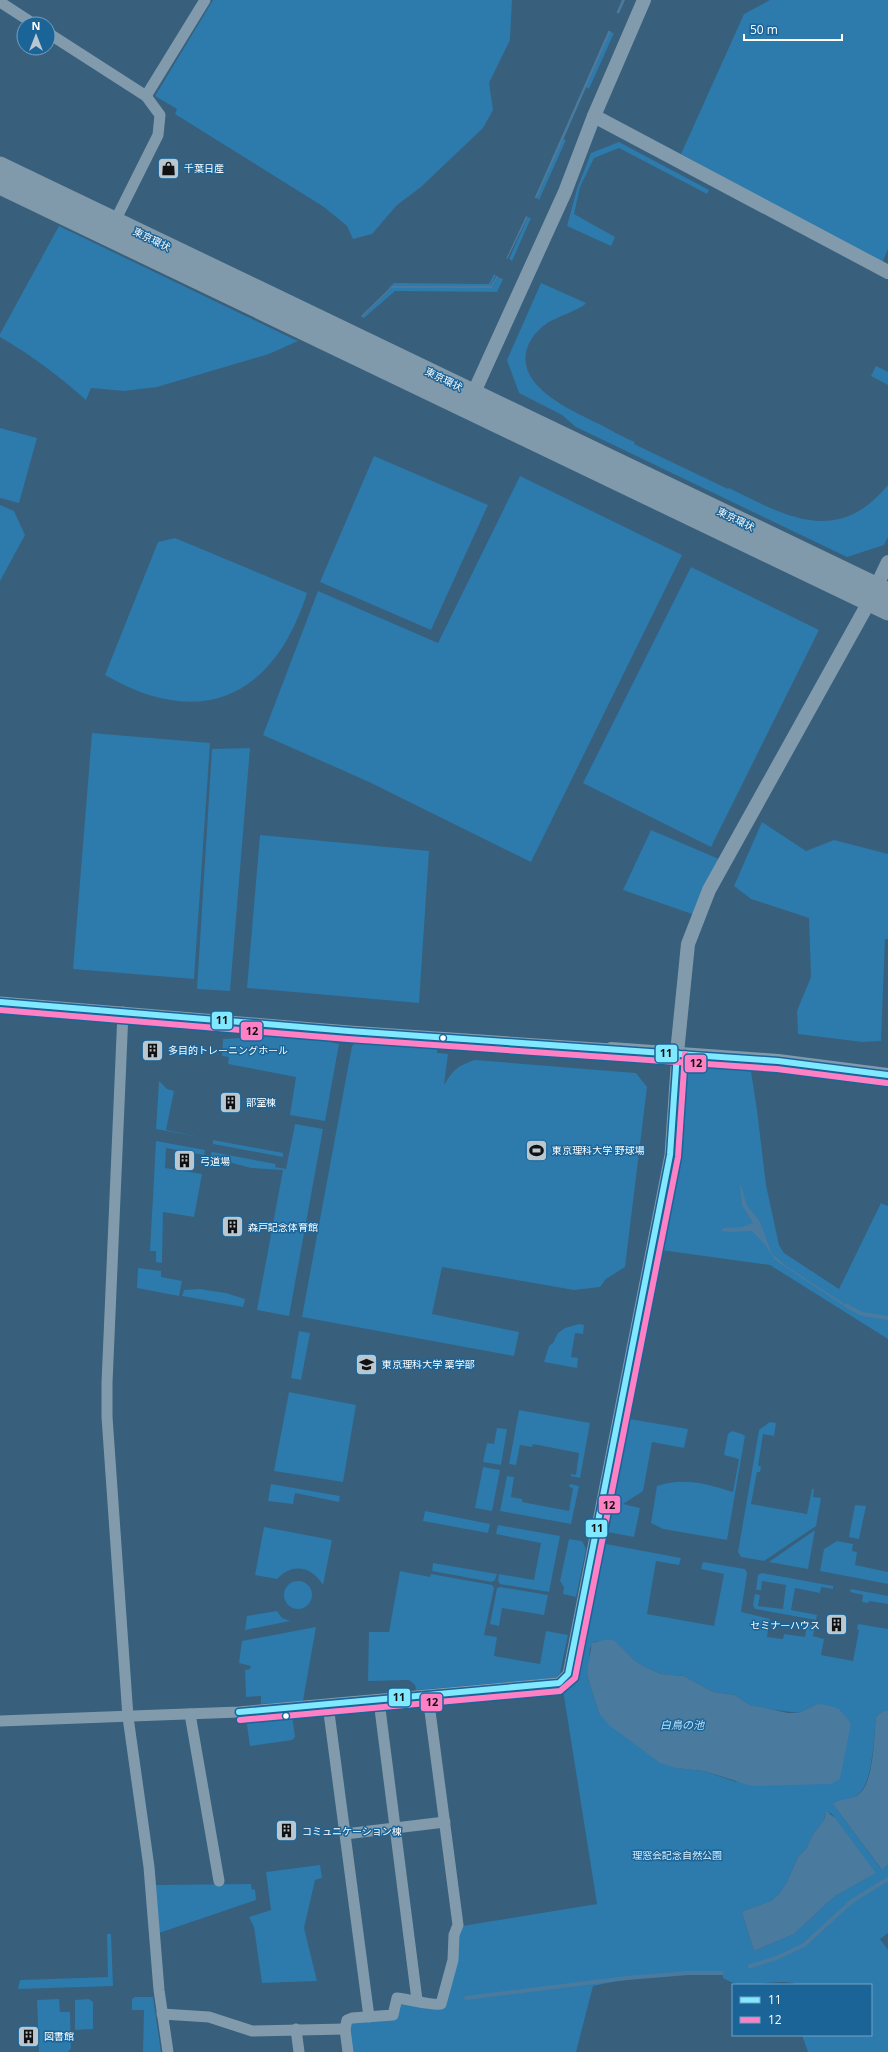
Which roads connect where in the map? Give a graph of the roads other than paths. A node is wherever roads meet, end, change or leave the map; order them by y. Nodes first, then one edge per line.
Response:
1 (205, 0) edge
2 (644, 0) edge
3 (0, 2) edge
4 (22, 16) edge
5 (56, 38) edge
6 (146, 96) junction
7 (594, 116) junction
8 (0, 166) edge
9 (0, 185) edge
10 (115, 221) junction
11 (888, 272) edge
12 (470, 401) junction
13 (888, 562) edge
14 (878, 594) edge
15 (888, 611) edge
16 (0, 1002) edge
17 (122, 1012) junction
18 (610, 1049) joint
19 (678, 1053) junction
20 (888, 1075) edge
21 (428, 1696) junction
22 (378, 1701) junction
23 (328, 1705) junction
24 (190, 1714) junction
25 (128, 1717) junction
26 (0, 1720) edge
27 (445, 1822) junction
28 (395, 1828) junction
29 (345, 1834) junction
30 (219, 1881) dead end
31 (417, 2000) junction
32 (162, 2014) junction
33 (369, 2017) junction
34 (296, 2029) junction
35 (345, 2029) junction
36 (168, 2052) edge
37 (299, 2052) edge
38 (348, 2052) edge

1 - 6 street
2 - 7 street
3 - 4 street
5 - 6 street
6 - 10 street
7 - 11 street
7 - 12 street
8 - 10 highway, 東京環状
9 - 12 highway, 東京環状
10 - 12 highway, 東京環状
12 - 14 highway, 東京環状
13 - 14 street
14 - 15 highway, 東京環状
14 - 19 street
16 - 17 street
17 - 18 street
17 - 25 street
18 - 19 street
19 - 20 street
19 - 21 street
21 - 22 street
21 - 27 street
22 - 23 street
22 - 28 street
23 - 24 street
23 - 29 street
24 - 25 street
24 - 30 street
25 - 26 street
25 - 32 street
27 - 28 street
27 - 31 street
28 - 29 street
28 - 31 street
29 - 33 street
31 - 33 street
32 - 34 street
32 - 36 street
33 - 35 street
34 - 35 street
34 - 37 street
35 - 38 street

